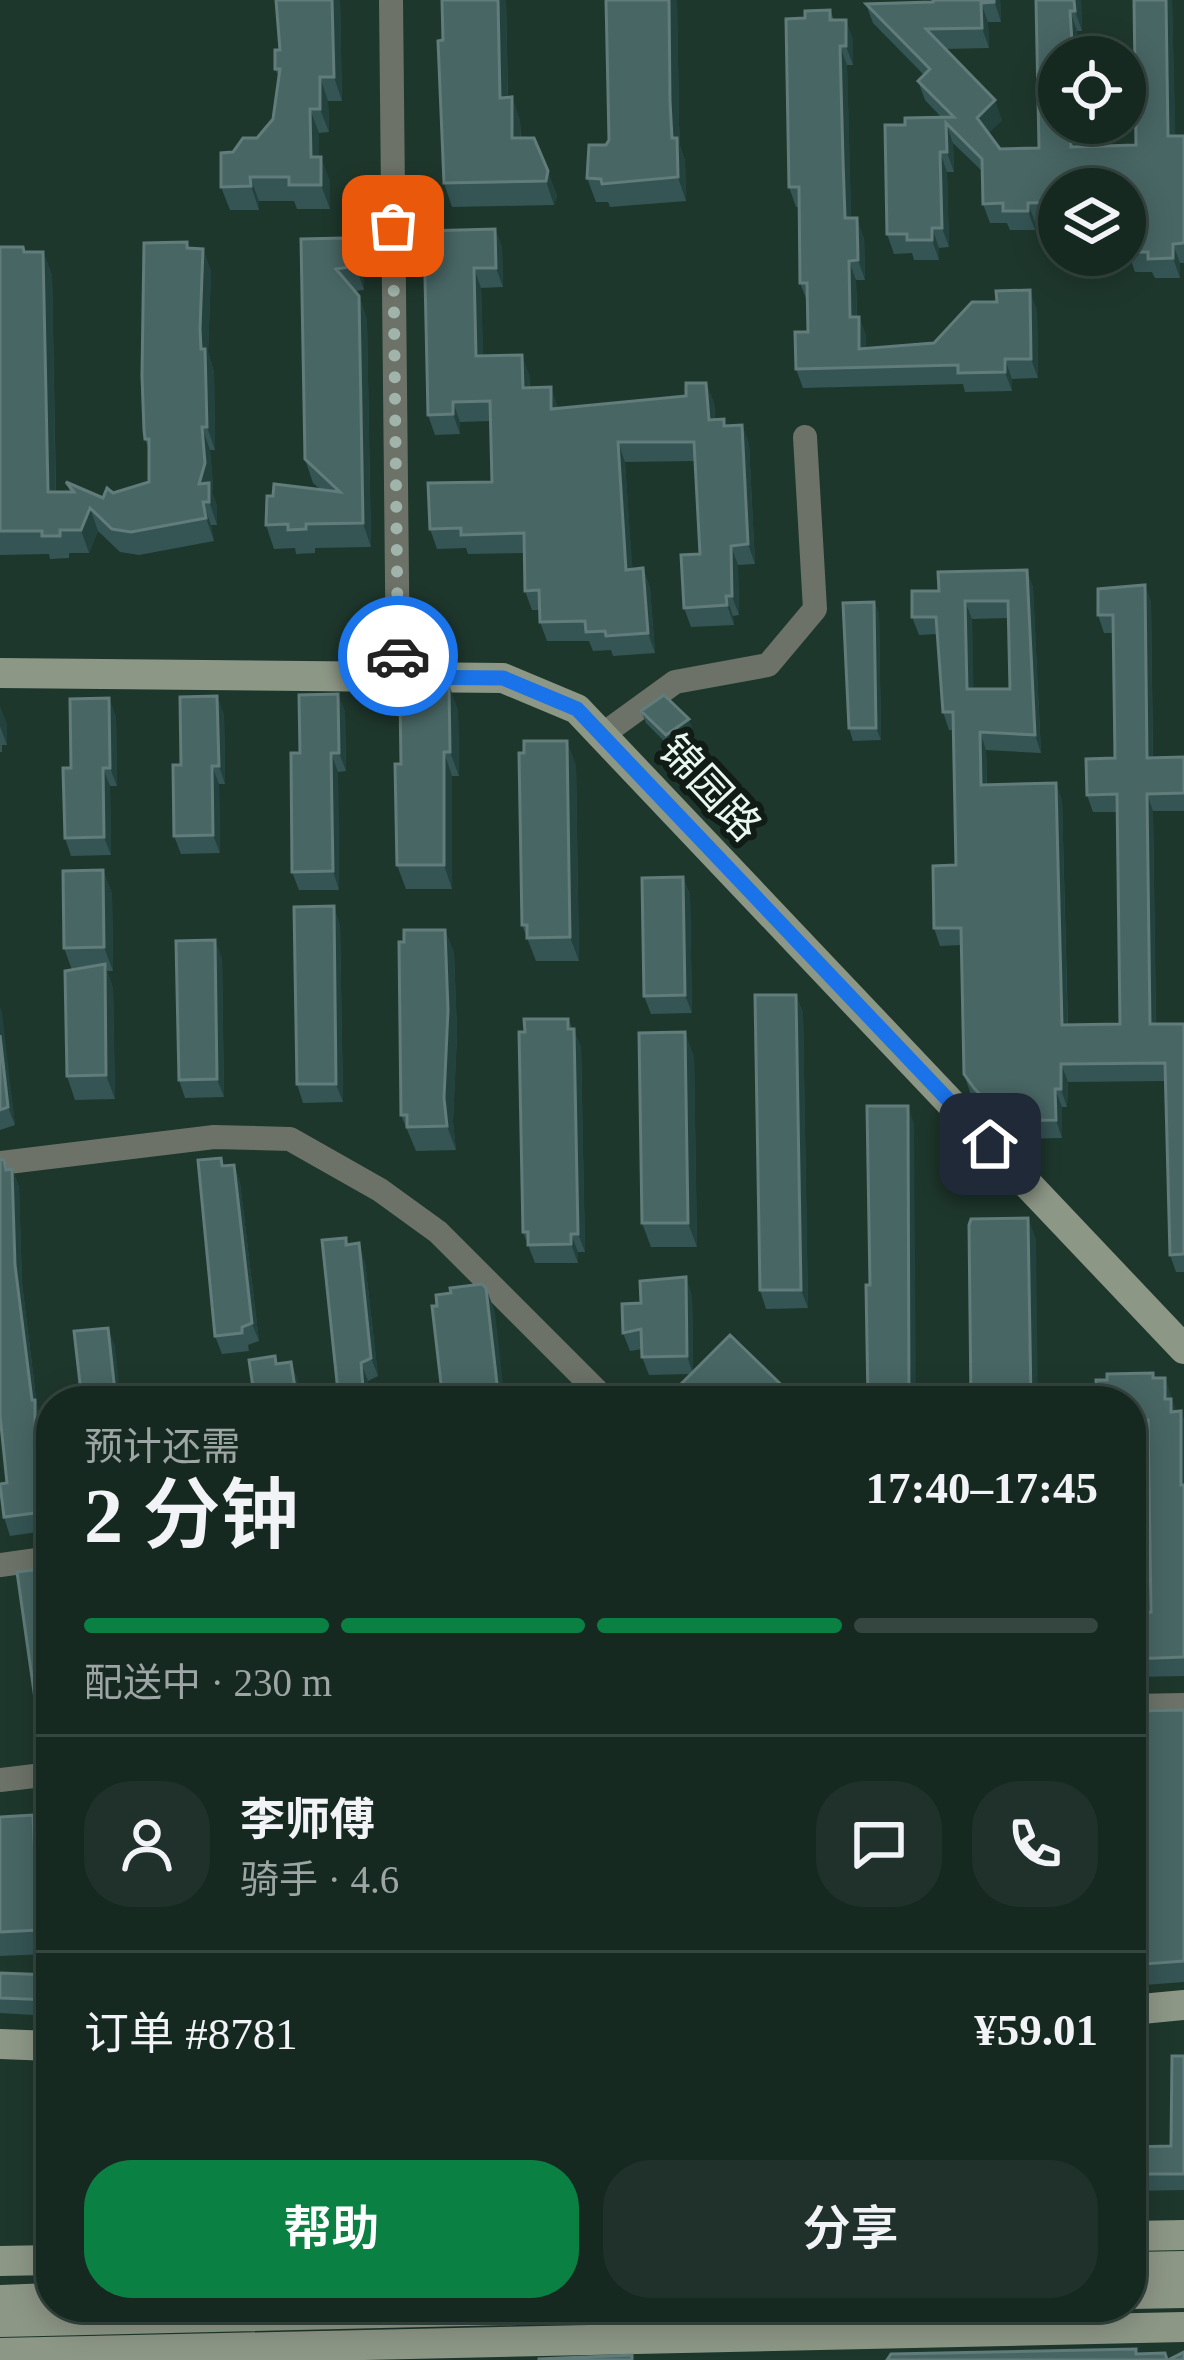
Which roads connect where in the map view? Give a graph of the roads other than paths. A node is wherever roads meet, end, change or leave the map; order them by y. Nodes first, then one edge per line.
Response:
1 (391, 0) edge
2 (805, 437) dead end
3 (0, 673) edge
4 (398, 677) junction
5 (602, 735) junction
6 (0, 1162) edge
7 (1184, 1349) edge
8 (593, 1386) edge
9 (36, 1560) edge
10 (0, 1565) edge
11 (1184, 1705) edge
12 (1146, 1706) edge
13 (36, 1776) edge
14 (0, 1780) edge
15 (1184, 2005) edge
16 (1146, 2009) edge
17 (0, 2044) edge
18 (36, 2045) edge
19 (1184, 2235) edge
20 (1146, 2236) edge
21 (36, 2260) edge
22 (0, 2261) edge
23 (1184, 2266) edge
24 (1146, 2267) edge
25 (1184, 2293) edge
26 (1146, 2294) edge
27 (36, 2299) edge
28 (0, 2300) edge
29 (0, 2322) edge
30 (348, 2322) edge
31 (1184, 2327) edge
32 (132, 2333) edge
33 (0, 2353) edge

1 - 4 street
2 - 5 street
3 - 4 street, 锦园路
4 - 5 street, 锦园路
5 - 7 street, 锦园路
6 - 8 street
9 - 10 street
11 - 12 street
13 - 14 street
15 - 16 street
17 - 18 street
19 - 20 street
21 - 22 street
23 - 24 street
25 - 26 street
27 - 28 street
29 - 32 street
30 - 32 street
31 - 32 street
32 - 33 street

